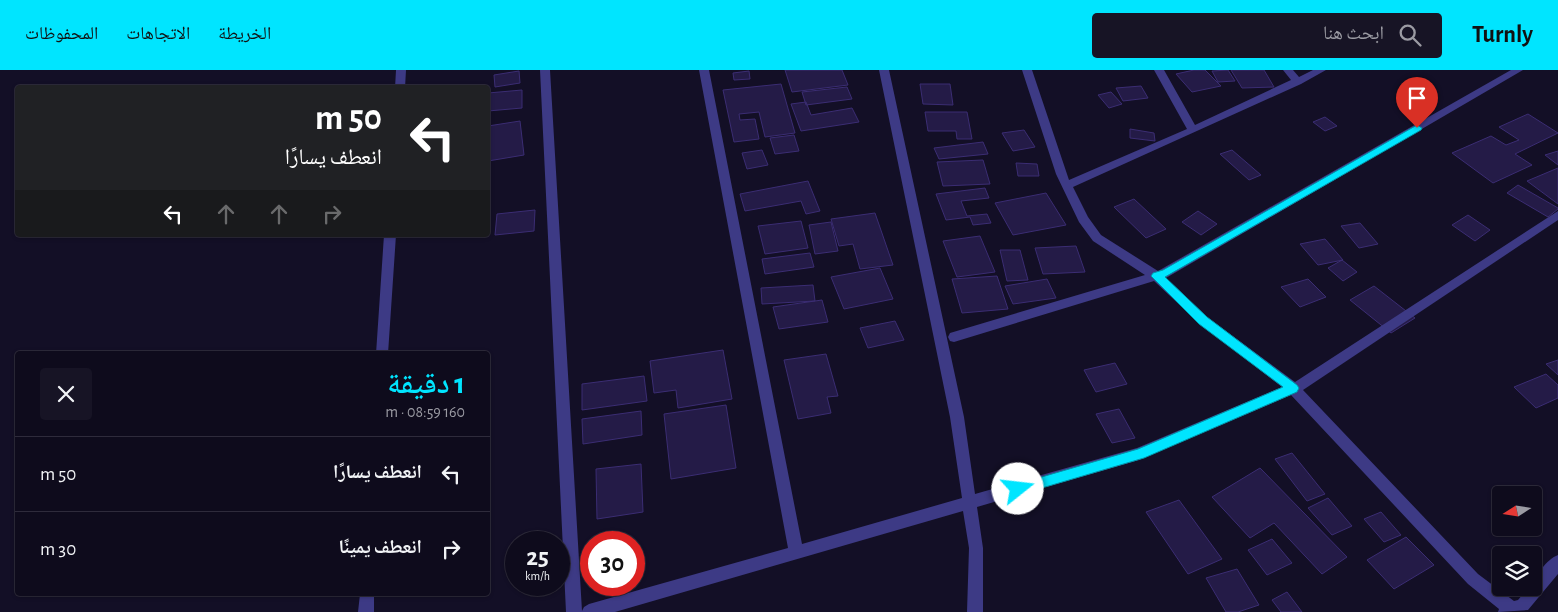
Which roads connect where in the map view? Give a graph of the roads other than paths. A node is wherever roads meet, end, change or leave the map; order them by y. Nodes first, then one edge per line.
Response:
1 (401, 70) edge
2 (544, 70) edge
3 (704, 70) edge
4 (884, 70) edge
5 (1027, 70) edge
6 (1159, 70) edge
7 (1288, 70) edge
8 (1321, 70) edge
9 (1518, 70) edge
10 (1298, 82) junction
11 (400, 85) edge
12 (1193, 130) junction
13 (1067, 185) junction
14 (1558, 215) edge
15 (390, 237) edge
16 (1156, 276) junction
17 (954, 337) dead end
18 (382, 351) edge
19 (1293, 388) junction
20 (969, 503) junction
21 (796, 552) junction
22 (1558, 562) edge
23 (367, 596) edge
24 (1511, 611) edge
25 (366, 612) edge
26 (574, 612) edge
27 (589, 612) edge
28 (975, 612) edge

1 - 11 street
2 - 26 street
3 - 21 street
4 - 20 street
5 - 13 street
6 - 12 street
7 - 10 street
8 - 10 street
9 - 16 street
10 - 12 street
12 - 13 street
13 - 16 street
14 - 19 street
15 - 18 street
16 - 17 street
16 - 19 street
19 - 20 street
19 - 24 street
20 - 21 street
20 - 28 street
21 - 27 street
22 - 24 street
23 - 25 street

